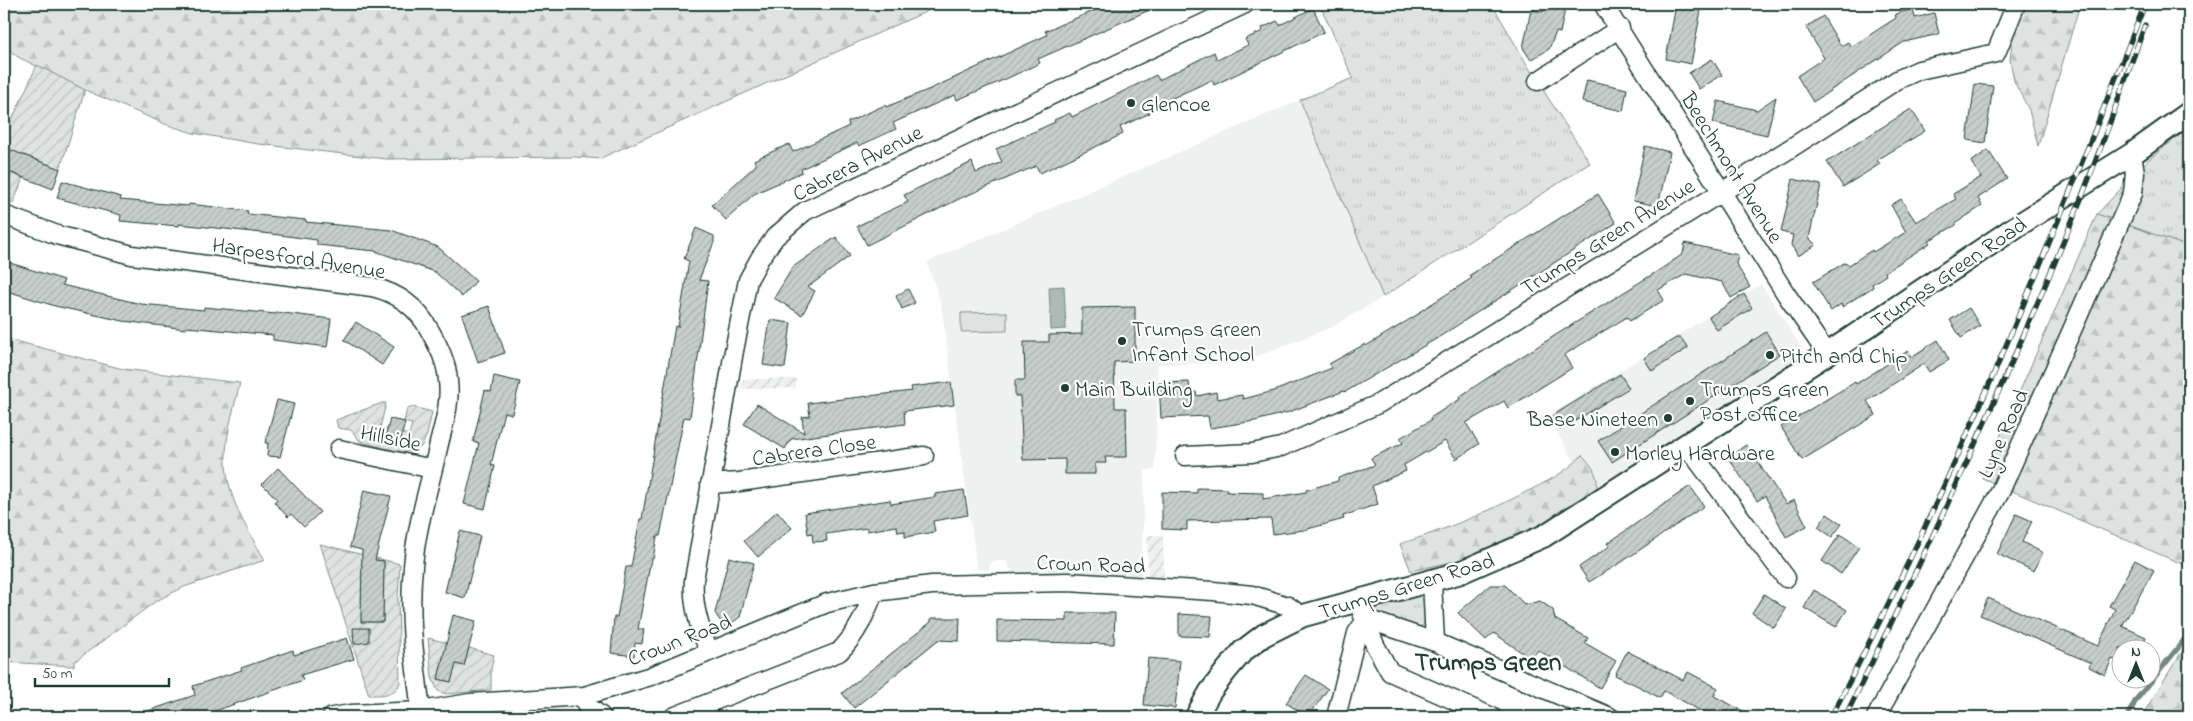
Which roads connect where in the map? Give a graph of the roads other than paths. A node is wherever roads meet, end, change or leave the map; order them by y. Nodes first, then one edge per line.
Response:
1 (1245, 4) edge
2 (2016, 4) edge
3 (1609, 6) edge
4 (1620, 28) junction
5 (1538, 81) dead end
6 (2189, 113) edge
7 (2132, 154) junction
8 (1722, 192) junction
9 (4, 216) edge
10 (1826, 354) junction
11 (1686, 445) junction
12 (339, 449) dead end
13 (924, 456) dead end
14 (1185, 456) dead end
15 (433, 469) junction
16 (710, 484) junction
17 (1786, 578) dead end
18 (1432, 580) junction
19 (874, 592) junction
20 (1355, 600) junction
21 (1302, 616) junction
22 (1367, 622) junction
23 (1435, 642) junction
24 (709, 652) junction
25 (584, 696) junction
26 (421, 711) junction
27 (332, 717) edge
28 (602, 717) edge
29 (673, 717) edge
30 (1196, 717) edge
31 (1336, 717) edge
32 (1492, 717) edge
33 (1610, 717) edge
34 (1876, 717) edge

1 - 16 street, Cabrera Avenue
2 - 8 street, Trumps Green Avenue
3 - 4 street, Beechmont Avenue
4 - 5 street
4 - 8 street, Beechmont Avenue
6 - 7 street, Trumps Green Road
7 - 10 street, Trumps Green Road
7 - 34 street, Lyne Road
8 - 10 street, Beechmont Avenue
8 - 14 street, Trumps Green Avenue
9 - 15 street, Harpesford Avenue
10 - 11 street, Trumps Green Road
11 - 17 street
11 - 18 street, Trumps Green Road
12 - 15 street, Hillside
13 - 16 street, Cabrera Close
15 - 26 street, Harpesford Avenue
16 - 24 street, Cabrera Avenue
18 - 20 street, Trumps Green Road
18 - 23 street
19 - 21 street, Crown Road
19 - 24 street, Crown Road
19 - 29 street
20 - 21 street, Trumps Green Road
20 - 22 street
21 - 30 street, Trumps Green Road
22 - 23 street
22 - 31 street
22 - 32 street
23 - 33 street
24 - 25 street, Crown Road
25 - 26 street, Crown Road
25 - 28 street
26 - 27 street, Crown Road

